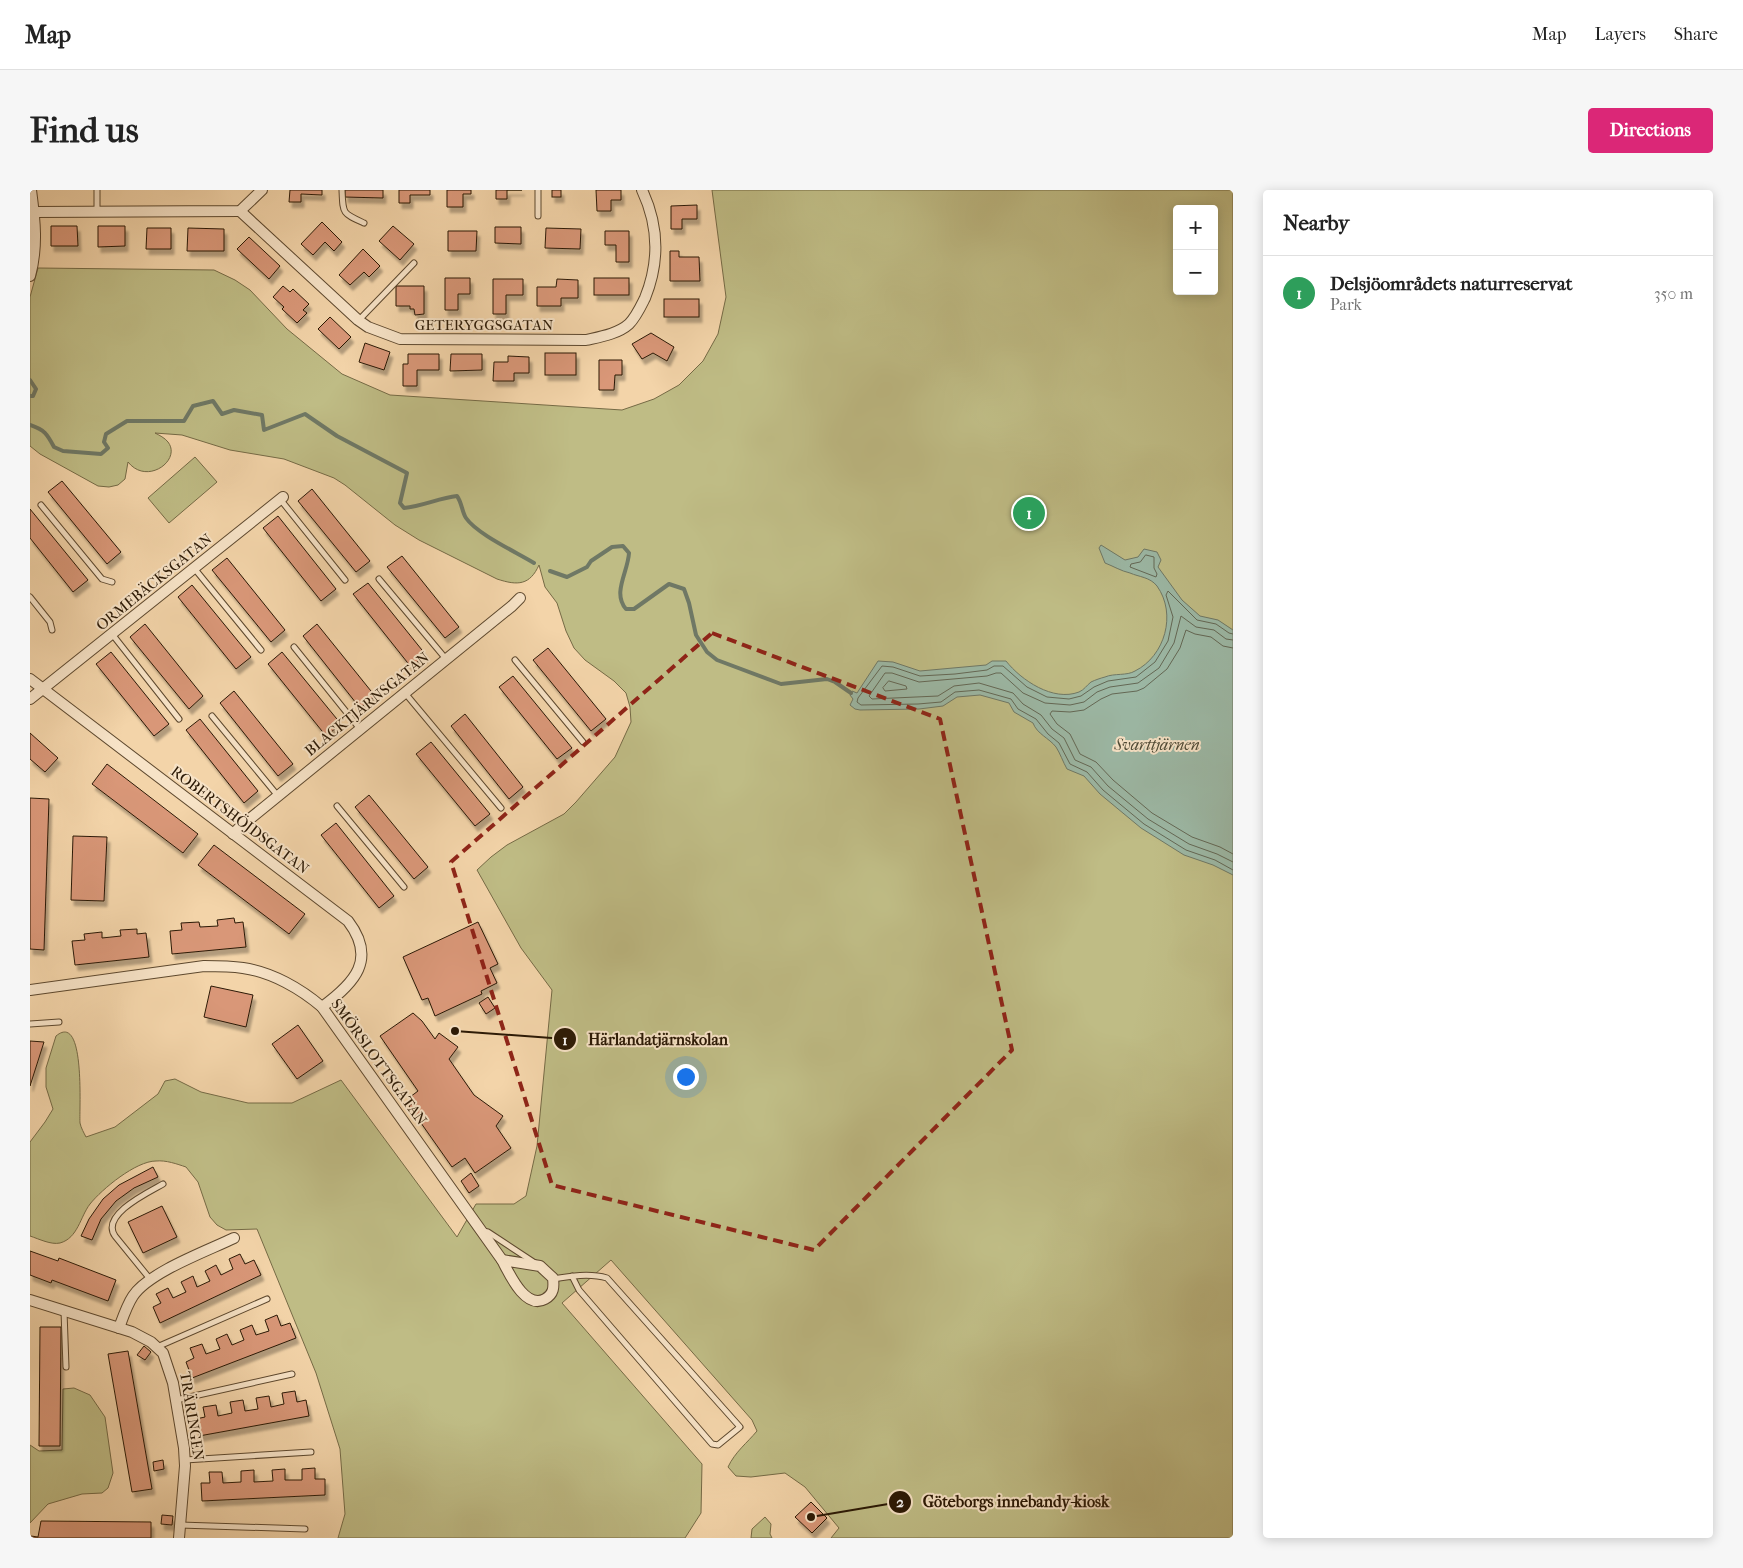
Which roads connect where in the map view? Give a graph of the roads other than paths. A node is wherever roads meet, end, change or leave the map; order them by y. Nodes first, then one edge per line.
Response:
1 (31, 190) edge
2 (97, 190) edge
3 (262, 190) edge
4 (342, 190) edge
5 (538, 190) edge
6 (642, 190) edge
7 (240, 211) junction
8 (34, 212) junction
9 (97, 212) junction
10 (538, 216) dead end
11 (364, 223) dead end
12 (414, 263) dead end
13 (30, 276) edge
14 (358, 320) junction
15 (281, 498) joint
16 (41, 505) dead end
17 (194, 568) junction
18 (380, 579) dead end
19 (345, 580) dead end
20 (112, 582) dead end
21 (30, 596) edge
22 (520, 598) dead end
23 (52, 630) dead end
24 (112, 634) junction
25 (294, 647) dead end
26 (261, 650) dead end
27 (446, 660) junction
28 (515, 660) dead end
29 (30, 679) edge
30 (44, 690) junction
31 (405, 693) junction
32 (30, 699) edge
33 (212, 716) dead end
34 (179, 719) dead end
35 (360, 729) junction
36 (583, 742) dead end
37 (278, 796) junction
38 (337, 806) dead end
39 (501, 808) dead end
40 (233, 834) junction
41 (404, 887) dead end
42 (30, 990) edge
43 (322, 1008) junction
44 (59, 1022) dead end
45 (30, 1024) edge
46 (163, 1184) dead end
47 (479, 1230) junction
48 (234, 1238) dead end
49 (502, 1260) junction
50 (540, 1266) junction
51 (572, 1276) junction
52 (150, 1279) junction
53 (553, 1279) junction
54 (267, 1299) dead end
55 (30, 1300) edge
56 (64, 1310) junction
57 (120, 1328) junction
58 (157, 1347) junction
59 (66, 1367) dead end
60 (292, 1374) dead end
61 (176, 1400) junction
62 (311, 1452) dead end
63 (185, 1460) junction
64 (180, 1526) junction
65 (305, 1529) dead end
66 (179, 1538) edge

1 - 8 street
2 - 9 lane
3 - 7 street
4 - 11 lane
5 - 10 lane
6 - 14 street, GETERYGGSGATAN
7 - 9 street
7 - 14 street, GETERYGGSGATAN
8 - 9 street
8 - 13 street
12 - 14 lane
15 - 17 street, ORMEBÄCKSGATAN
15 - 19 lane
16 - 20 lane
17 - 24 street, ORMEBÄCKSGATAN
17 - 26 lane
18 - 27 lane
21 - 23 lane
22 - 27 street, BLACKTJÄRNSGATAN
24 - 30 street, ORMEBÄCKSGATAN
24 - 34 lane
25 - 35 lane
27 - 31 street, BLACKTJÄRNSGATAN
28 - 36 lane
29 - 30 street, ROBERTSHÖJDSGATAN
30 - 32 street, ORMEBÄCKSGATAN
30 - 40 street, ROBERTSHÖJDSGATAN
31 - 35 street, BLACKTJÄRNSGATAN
31 - 39 lane
33 - 37 lane
35 - 37 street, BLACKTJÄRNSGATAN
37 - 40 street, BLACKTJÄRNSGATAN
38 - 41 lane
40 - 43 street, ROBERTSHÖJDSGATAN
42 - 43 street, SMÖRSLOTTSGATAN
43 - 47 street, SMÖRSLOTTSGATAN
44 - 45 lane
46 - 52 lane
47 - 49 street, SMÖRSLOTTSGATAN
47 - 50 lane
48 - 52 street
49 - 50 street
49 - 53 street, SMÖRSLOTTSGATAN
50 - 53 street
51 - 51 lane
51 - 53 lane
52 - 57 street
54 - 58 lane
55 - 56 street, TRÄRINGEN
56 - 57 street, TRÄRINGEN
56 - 59 lane
57 - 58 street, TRÄRINGEN
58 - 61 street, TRÄRINGEN
60 - 61 lane
61 - 63 street, TRÄRINGEN
62 - 63 lane
63 - 64 street, TRÄRINGEN
64 - 65 lane
64 - 66 street, TRÄRINGEN

